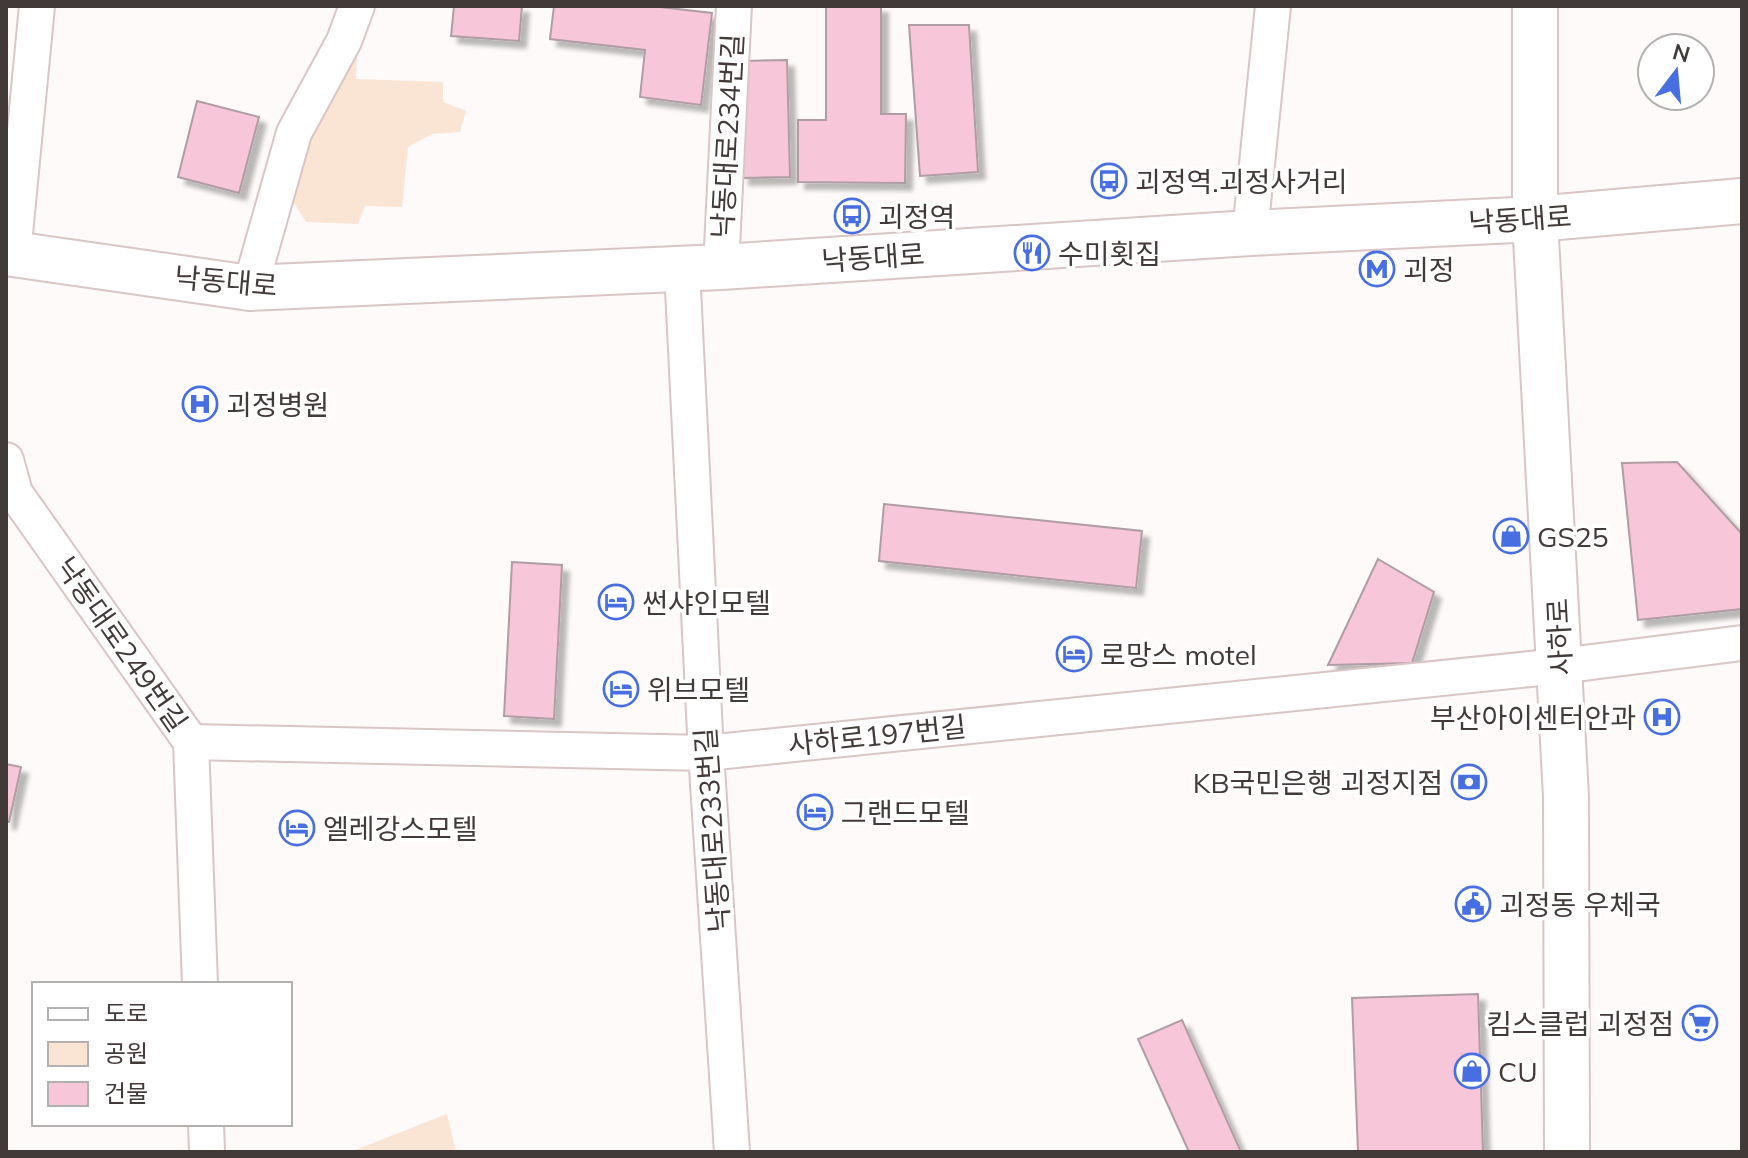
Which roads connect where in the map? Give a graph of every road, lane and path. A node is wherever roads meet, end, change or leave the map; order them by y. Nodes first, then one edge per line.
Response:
1 (37, 6) edge
2 (357, 6) edge
3 (734, 6) edge
4 (1273, 6) edge
5 (1535, 6) edge
6 (1742, 201) edge
7 (1535, 219) junction
8 (1250, 233) junction
9 (9, 253) edge
10 (702, 268) junction
11 (250, 288) junction
12 (6, 460) edge
13 (1742, 643) edge
14 (1560, 666) junction
15 (191, 742) junction
16 (706, 753) junction
17 (200, 982) edge
18 (206, 1126) edge
19 (207, 1152) edge
20 (732, 1152) edge
21 (1567, 1152) edge

1 - 9 street
2 - 11 street
3 - 10 street, 낙동대로234번길
4 - 8 street
5 - 7 main road, 사하로
6 - 7 main road, 낙동대로
7 - 8 main road, 낙동대로
7 - 14 main road, 사하로
8 - 10 main road, 낙동대로
9 - 11 main road, 낙동대로
10 - 11 main road, 낙동대로
10 - 16 street, 낙동대로233번길
12 - 15 street, 낙동대로249번길
13 - 14 street, 사하로197번길
14 - 16 street, 사하로197번길
14 - 21 main road, 사하로
15 - 16 street, 사하로197번길
15 - 17 street, 낙동대로249번길
16 - 20 street, 낙동대로233번길
18 - 19 street

